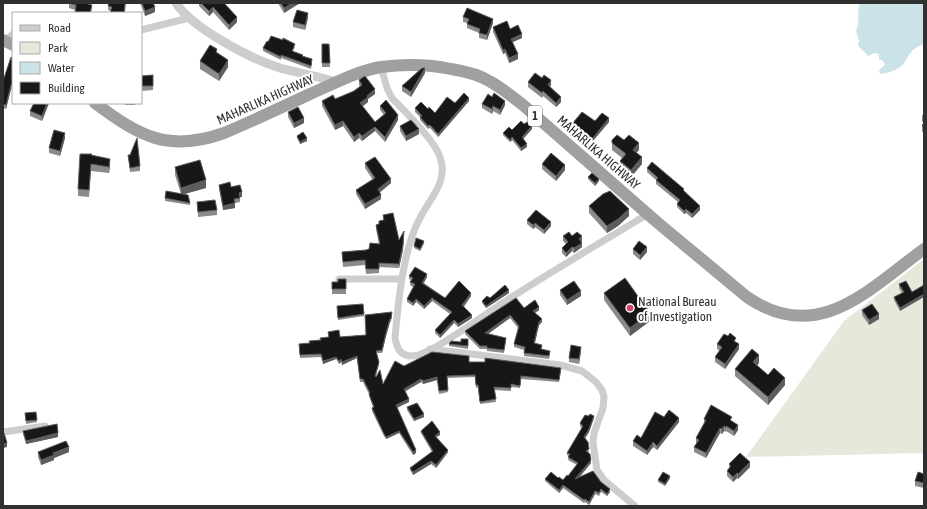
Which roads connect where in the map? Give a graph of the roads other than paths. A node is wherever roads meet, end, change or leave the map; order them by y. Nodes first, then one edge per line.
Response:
1 (176, 3) edge
2 (189, 18) junction
3 (142, 30) edge
4 (381, 68) junction
5 (336, 82) junction
6 (96, 104) edge
7 (648, 214) junction
8 (924, 249) edge
9 (339, 279) edge
10 (402, 279) junction
11 (430, 349) junction
12 (45, 426) edge
13 (3, 432) edge
14 (635, 506) edge

1 - 2 street
2 - 3 street
2 - 5 street
4 - 5 highway, MAHARLIKA HIGHWAY / 1
4 - 7 highway, MAHARLIKA HIGHWAY / 1
4 - 10 street
5 - 6 highway, MAHARLIKA HIGHWAY / 1
7 - 8 highway, MAHARLIKA HIGHWAY / 1
7 - 11 street
9 - 10 street
10 - 11 street
11 - 14 street
12 - 13 street

